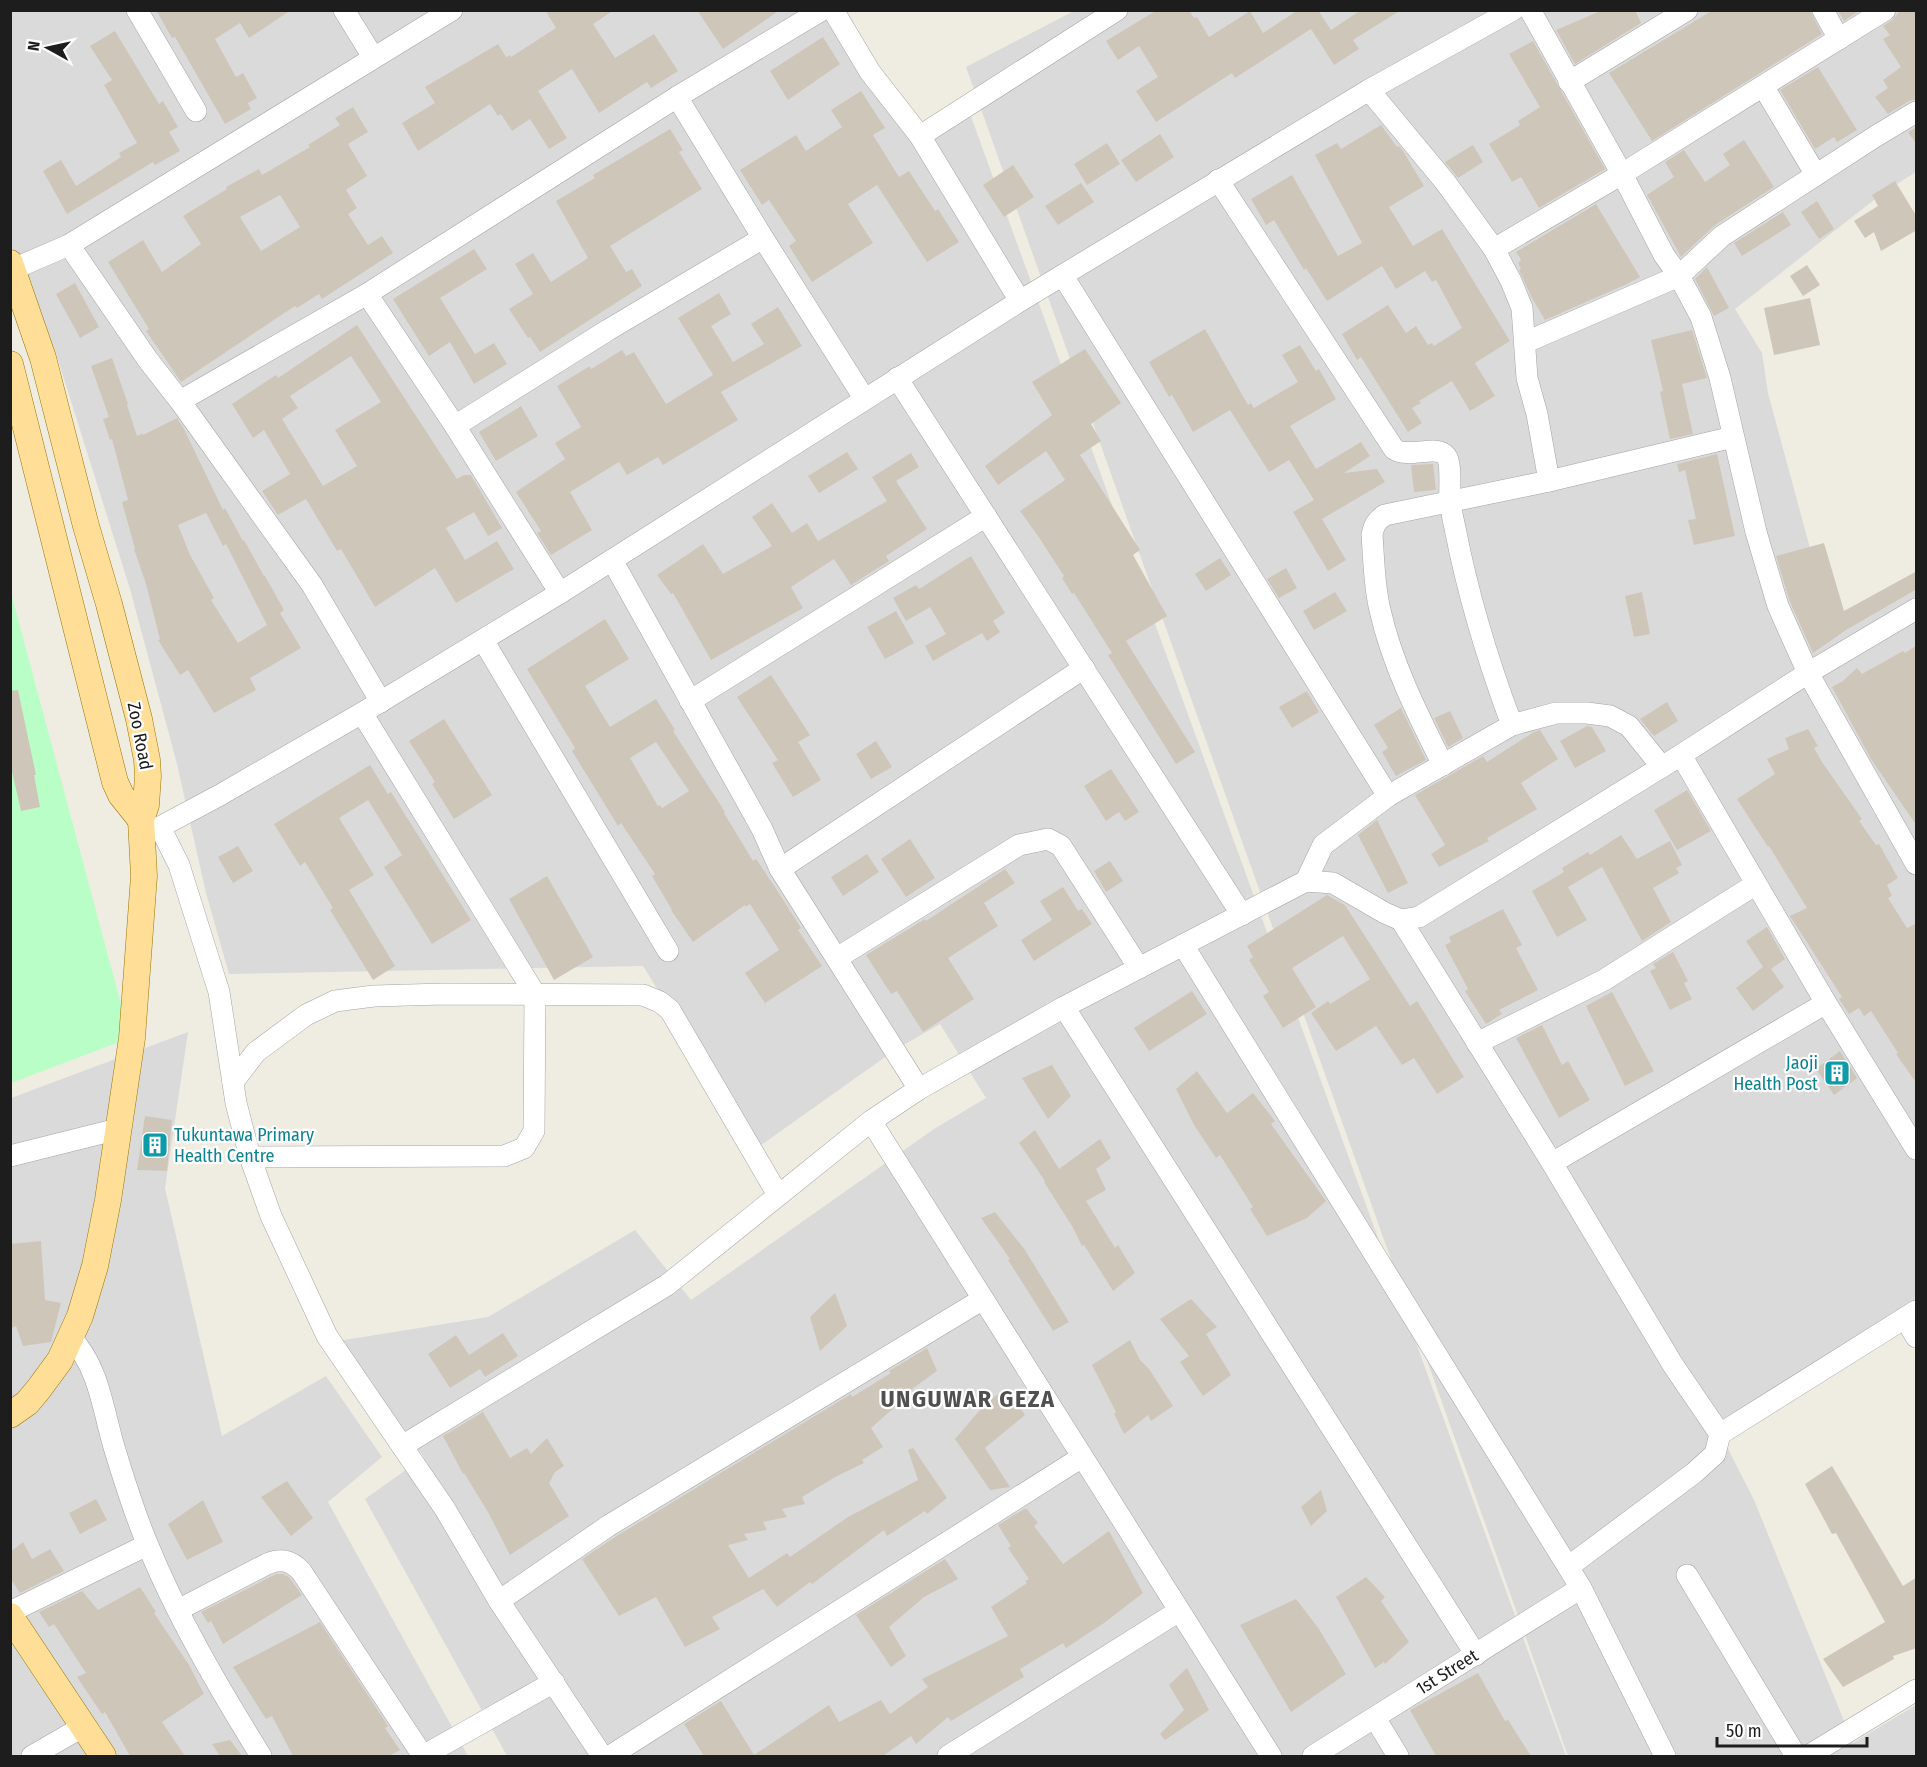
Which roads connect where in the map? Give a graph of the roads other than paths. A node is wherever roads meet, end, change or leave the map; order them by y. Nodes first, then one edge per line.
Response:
1 (137, 10) edge
2 (344, 10) edge
3 (452, 10) edge
4 (822, 10) edge
5 (833, 10) edge
6 (1117, 10) edge
7 (1513, 10) edge
8 (1530, 10) edge
9 (1687, 10) edge
10 (1823, 10) edge
11 (1885, 10) edge
12 (1839, 39) junction
13 (373, 57) junction
14 (1569, 82) junction
15 (1763, 86) junction
16 (1369, 90) junction
17 (677, 97) junction
18 (196, 111) dead end
19 (1917, 112) edge
20 (920, 136) junction
21 (1622, 174) junction
22 (1816, 175) junction
23 (1218, 180) junction
24 (763, 238) junction
25 (69, 245) junction
26 (1494, 249) junction
27 (12, 266) edge
28 (1063, 276) junction
29 (1679, 276) junction
30 (367, 294) junction
31 (1020, 301) junction
32 (1526, 342) junction
33 (10, 364) edge
34 (897, 378) junction
35 (864, 398) junction
36 (180, 401) junction
37 (455, 426) junction
38 (1733, 437) junction
39 (1548, 481) junction
40 (1450, 502) junction
41 (986, 516) junction
42 (612, 560) junction
43 (560, 593) junction
44 (1915, 613) edge
45 (483, 640) junction
46 (1084, 668) junction
47 (1808, 673) junction
48 (690, 701) junction
49 (381, 702) junction
50 (362, 713) junction
51 (1512, 725) junction
52 (1681, 755) junction
53 (1443, 765) junction
54 (1662, 767) junction
55 (1388, 796) junction
56 (148, 827) junction
57 (1917, 864) edge
58 (780, 869) junction
59 (1306, 881) junction
60 (1756, 884) junction
61 (1242, 915) junction
62 (1401, 920) junction
63 (1183, 945) junction
64 (668, 951) dead end
65 (837, 958) junction
66 (1139, 968) junction
67 (536, 994) junction
68 (1826, 1003) junction
69 (1064, 1007) junction
70 (1477, 1042) junction
71 (233, 1082) junction
72 (919, 1089) junction
73 (871, 1121) junction
74 (118, 1129) junction
75 (1917, 1149) edge
76 (10, 1156) edge
77 (250, 1157) junction
78 (1552, 1163) junction
79 (778, 1195) junction
80 (983, 1299) junction
81 (1911, 1314) edge
82 (1917, 1337) edge
83 (71, 1338) junction
84 (10, 1415) edge
85 (1720, 1434) junction
86 (402, 1446) junction
87 (1083, 1457) junction
88 (147, 1545) junction
89 (1568, 1567) junction
90 (1687, 1575) dead end
91 (1581, 1588) junction
92 (499, 1601) junction
93 (178, 1610) junction
94 (1179, 1611) junction
95 (10, 1614) edge
96 (1476, 1654) junction
97 (554, 1682) junction
98 (1917, 1690) edge
99 (1375, 1718) junction
100 (84, 1726) junction
101 (32, 1756) edge
102 (103, 1756) edge
103 (261, 1756) edge
104 (423, 1756) edge
105 (602, 1756) edge
106 (610, 1756) edge
107 (948, 1756) edge
108 (1271, 1756) edge
109 (1313, 1756) edge
110 (1398, 1756) edge
111 (1665, 1756) edge
112 (1796, 1756) edge
113 (1808, 1756) edge

1 - 18 street
2 - 13 street
3 - 13 street
4 - 17 street
5 - 20 street
6 - 20 street
7 - 16 street
8 - 14 street
9 - 14 street
10 - 12 street
11 - 12 street
12 - 15 street
13 - 25 street
14 - 21 street
15 - 21 street
15 - 22 street
16 - 23 street
16 - 26 street
17 - 24 street
17 - 30 street
19 - 22 street
20 - 31 street
21 - 26 street
21 - 29 street
22 - 29 street
23 - 28 street
23 - 40 street
24 - 35 street
24 - 37 street
25 - 27 street
25 - 36 street
26 - 32 street
27 - 56 main road, Zoo Road
28 - 31 street
28 - 55 street
29 - 32 street
29 - 38 street
30 - 36 street
30 - 37 street
31 - 34 street
32 - 39 street
33 - 56 main road, Zoo Road
34 - 35 street
34 - 41 street
35 - 42 street
36 - 49 street
37 - 43 street
38 - 39 street
38 - 47 street
39 - 40 street
40 - 51 street
40 - 53 street
41 - 46 street
41 - 48 street
42 - 43 street
42 - 48 street
43 - 45 street
44 - 47 street
45 - 49 street
45 - 64 street
46 - 58 street
46 - 61 street
47 - 52 street
47 - 57 street
48 - 58 street
49 - 50 street
50 - 56 street
50 - 67 street
51 - 53 street
51 - 54 street
52 - 54 street
52 - 60 street
53 - 55 street
54 - 62 street
55 - 59 street
56 - 71 street
56 - 74 main road
58 - 65 street
59 - 61 street
59 - 62 street
60 - 68 street
60 - 70 street
61 - 63 street
62 - 70 street
63 - 66 street
63 - 89 street
65 - 66 street
65 - 72 street
66 - 69 street
67 - 71 street
67 - 77 street
67 - 79 street
68 - 75 street
68 - 78 street
69 - 72 street
69 - 96 street
70 - 78 street
71 - 77 street
72 - 73 street
73 - 79 street
73 - 80 street
74 - 76 street
74 - 83 main road
77 - 86 street
78 - 85 street
79 - 86 street
80 - 87 street
80 - 92 street
81 - 82 street
81 - 85 street
83 - 84 main road
83 - 88 street
85 - 89 street
86 - 92 street
87 - 94 street
87 - 106 street
88 - 93 street
88 - 95 street
89 - 91 street
90 - 112 street
91 - 96 street, 1st Street
91 - 111 street
92 - 97 street
93 - 103 street
93 - 104 street
94 - 107 street
94 - 108 street
95 - 100 main road
96 - 99 street, 1st Street
97 - 104 street
97 - 105 street
98 - 113 street
99 - 109 street, 1st Street
99 - 110 street
100 - 101 street
100 - 102 main road

